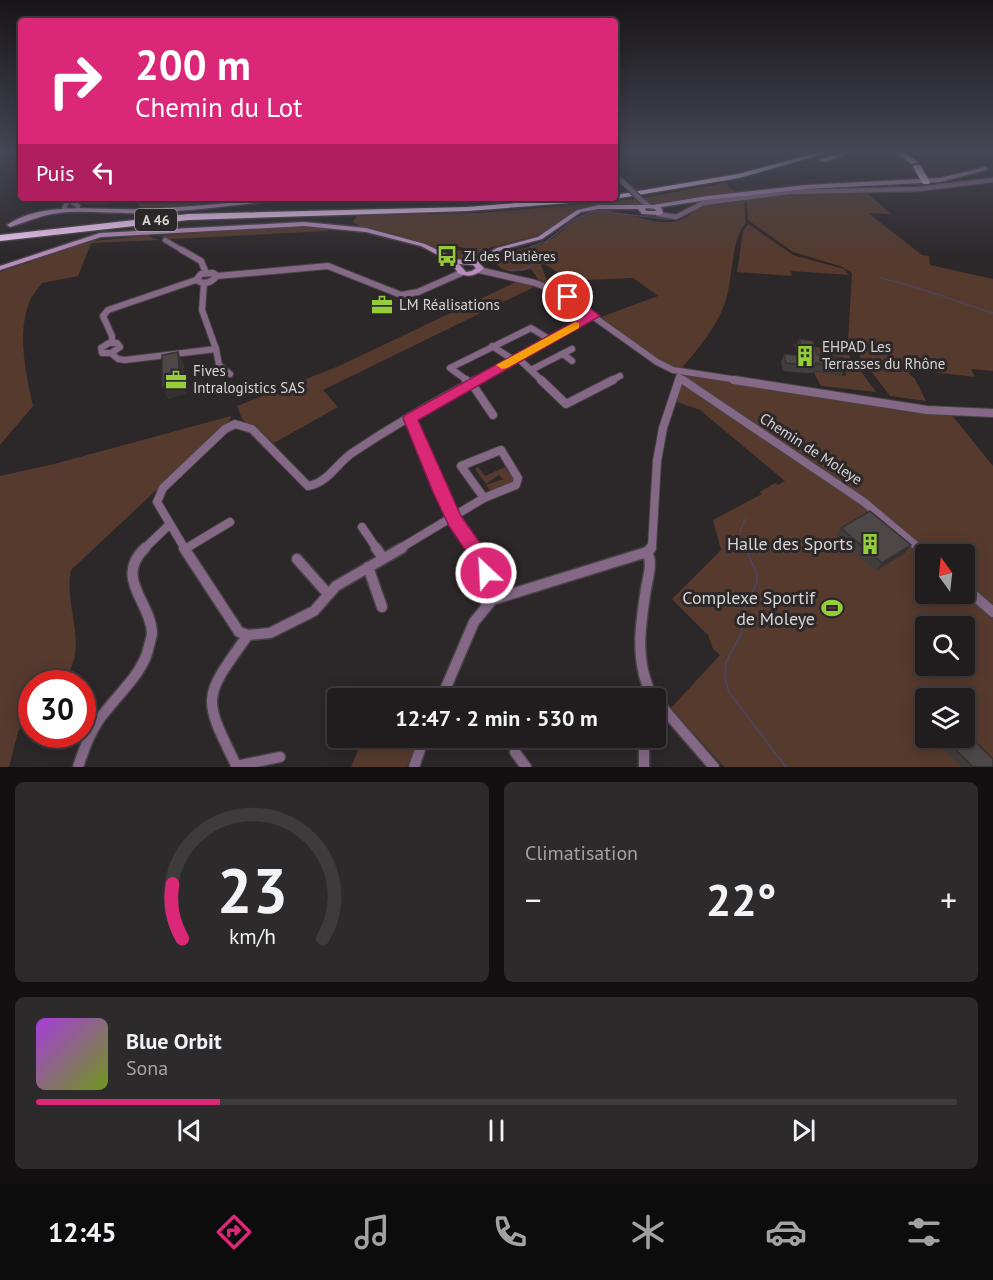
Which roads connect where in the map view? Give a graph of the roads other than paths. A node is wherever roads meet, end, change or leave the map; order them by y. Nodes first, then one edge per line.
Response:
1 (628, 187) edge
2 (660, 187) edge
3 (672, 187) edge
4 (821, 187) edge
5 (936, 187) edge
6 (618, 194) edge
7 (618, 195) edge
8 (247, 201) edge
9 (524, 201) edge
10 (570, 201) edge
11 (69, 205) edge
12 (648, 207) junction
13 (106, 210) junction
14 (5, 232) edge
15 (165, 240) dead end
16 (477, 266) junction
17 (457, 267) junction
18 (0, 268) edge
19 (206, 273) junction
20 (217, 276) junction
21 (196, 280) junction
22 (204, 283) junction
23 (594, 316) junction
24 (549, 339) junction
25 (112, 343) junction
26 (492, 346) junction
27 (216, 349) junction
28 (572, 349) dead end
29 (111, 353) junction
30 (563, 354) junction
31 (515, 358) junction
32 (572, 361) dead end
33 (531, 370) junction
34 (230, 374) dead end
35 (679, 375) junction
36 (620, 376) dead end
37 (470, 382) junction
38 (993, 413) edge
39 (493, 414) dead end
40 (410, 418) junction
41 (484, 499) junction
42 (453, 516) junction
43 (230, 522) dead end
44 (169, 525) junction
45 (362, 527) dead end
46 (915, 545) edge
47 (185, 549) junction
48 (647, 552) junction
49 (383, 558) junction
50 (297, 559) dead end
51 (368, 567) junction
52 (328, 594) junction
53 (975, 596) edge
54 (486, 604) junction
55 (382, 608) dead end
56 (993, 612) edge
57 (248, 636) junction
58 (446, 688) edge
59 (646, 688) edge
60 (666, 716) edge
61 (421, 748) edge
62 (644, 748) edge
63 (515, 752) dead end
64 (280, 757) dead end
65 (237, 766) edge
66 (78, 767) edge
67 (414, 767) edge
68 (526, 767) edge
69 (644, 767) edge
70 (714, 767) edge

1 - 12 street, bridge
2 - 6 highway
3 - 7 highway
4 - 12 street
5 - 12 street
8 - 13 street
9 - 14 highway, A 46
10 - 14 highway, A 46
11 - 13 street
11 - 13 street
11 - 14 street
11 - 14 street
12 - 16 street
15 - 19 street
16 - 17 street
16 - 17 street
16 - 23 street
17 - 18 street
17 - 20 street
19 - 20 street
19 - 21 street
20 - 22 street
21 - 22 street
21 - 25 street
22 - 27 street
23 - 24 street
23 - 35 street
24 - 26 street
24 - 31 street
25 - 29 street
25 - 29 street
26 - 31 street
26 - 37 street
27 - 29 street
27 - 34 street
28 - 30 street
30 - 32 street
30 - 33 street
31 - 33 street
31 - 37 street
33 - 36 street
35 - 38 street
35 - 46 street, Chemin de Moleye
35 - 48 street
37 - 39 street
37 - 40 street
40 - 42 street
40 - 44 street
41 - 41 street
41 - 42 street
42 - 49 street
42 - 54 street
43 - 47 street
44 - 47 street
44 - 66 street
45 - 49 street
47 - 57 street
48 - 54 street
48 - 59 street
49 - 51 street
50 - 52 street
51 - 52 street
51 - 55 street
52 - 57 street
53 - 56 street
54 - 58 street
57 - 65 street
60 - 70 street
61 - 67 street
62 - 69 street
63 - 68 street
64 - 65 street

